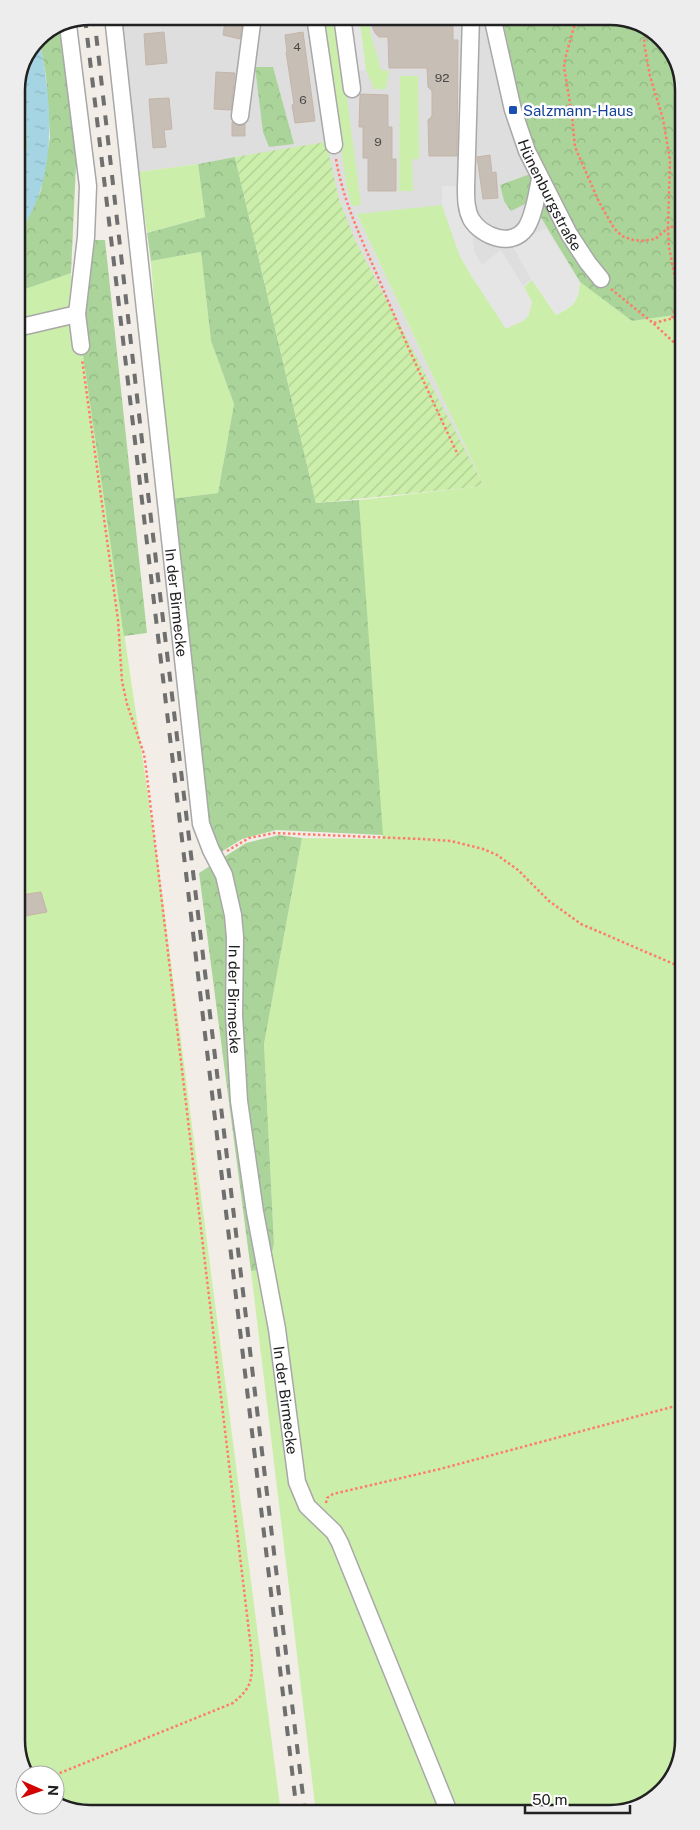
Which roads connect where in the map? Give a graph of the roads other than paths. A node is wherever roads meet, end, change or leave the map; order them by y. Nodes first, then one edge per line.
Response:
1 (115, 25) edge
2 (252, 25) edge
3 (316, 25) edge
4 (343, 25) edge
5 (471, 25) edge
6 (494, 25) edge
7 (68, 29) edge
8 (352, 89) dead end
9 (240, 116) dead end
10 (334, 145) road end
11 (540, 179) junction
12 (602, 279) road end
13 (77, 314) junction
14 (25, 326) edge
15 (81, 346) road end
16 (446, 1805) edge

1 - 16 street, In der Birmecke
2 - 9 street
3 - 10 street
4 - 8 street
5 - 11 street
6 - 11 street, Hünenburgstraße
7 - 13 street
11 - 12 street, Hünenburgstraße
13 - 14 street
13 - 15 street

